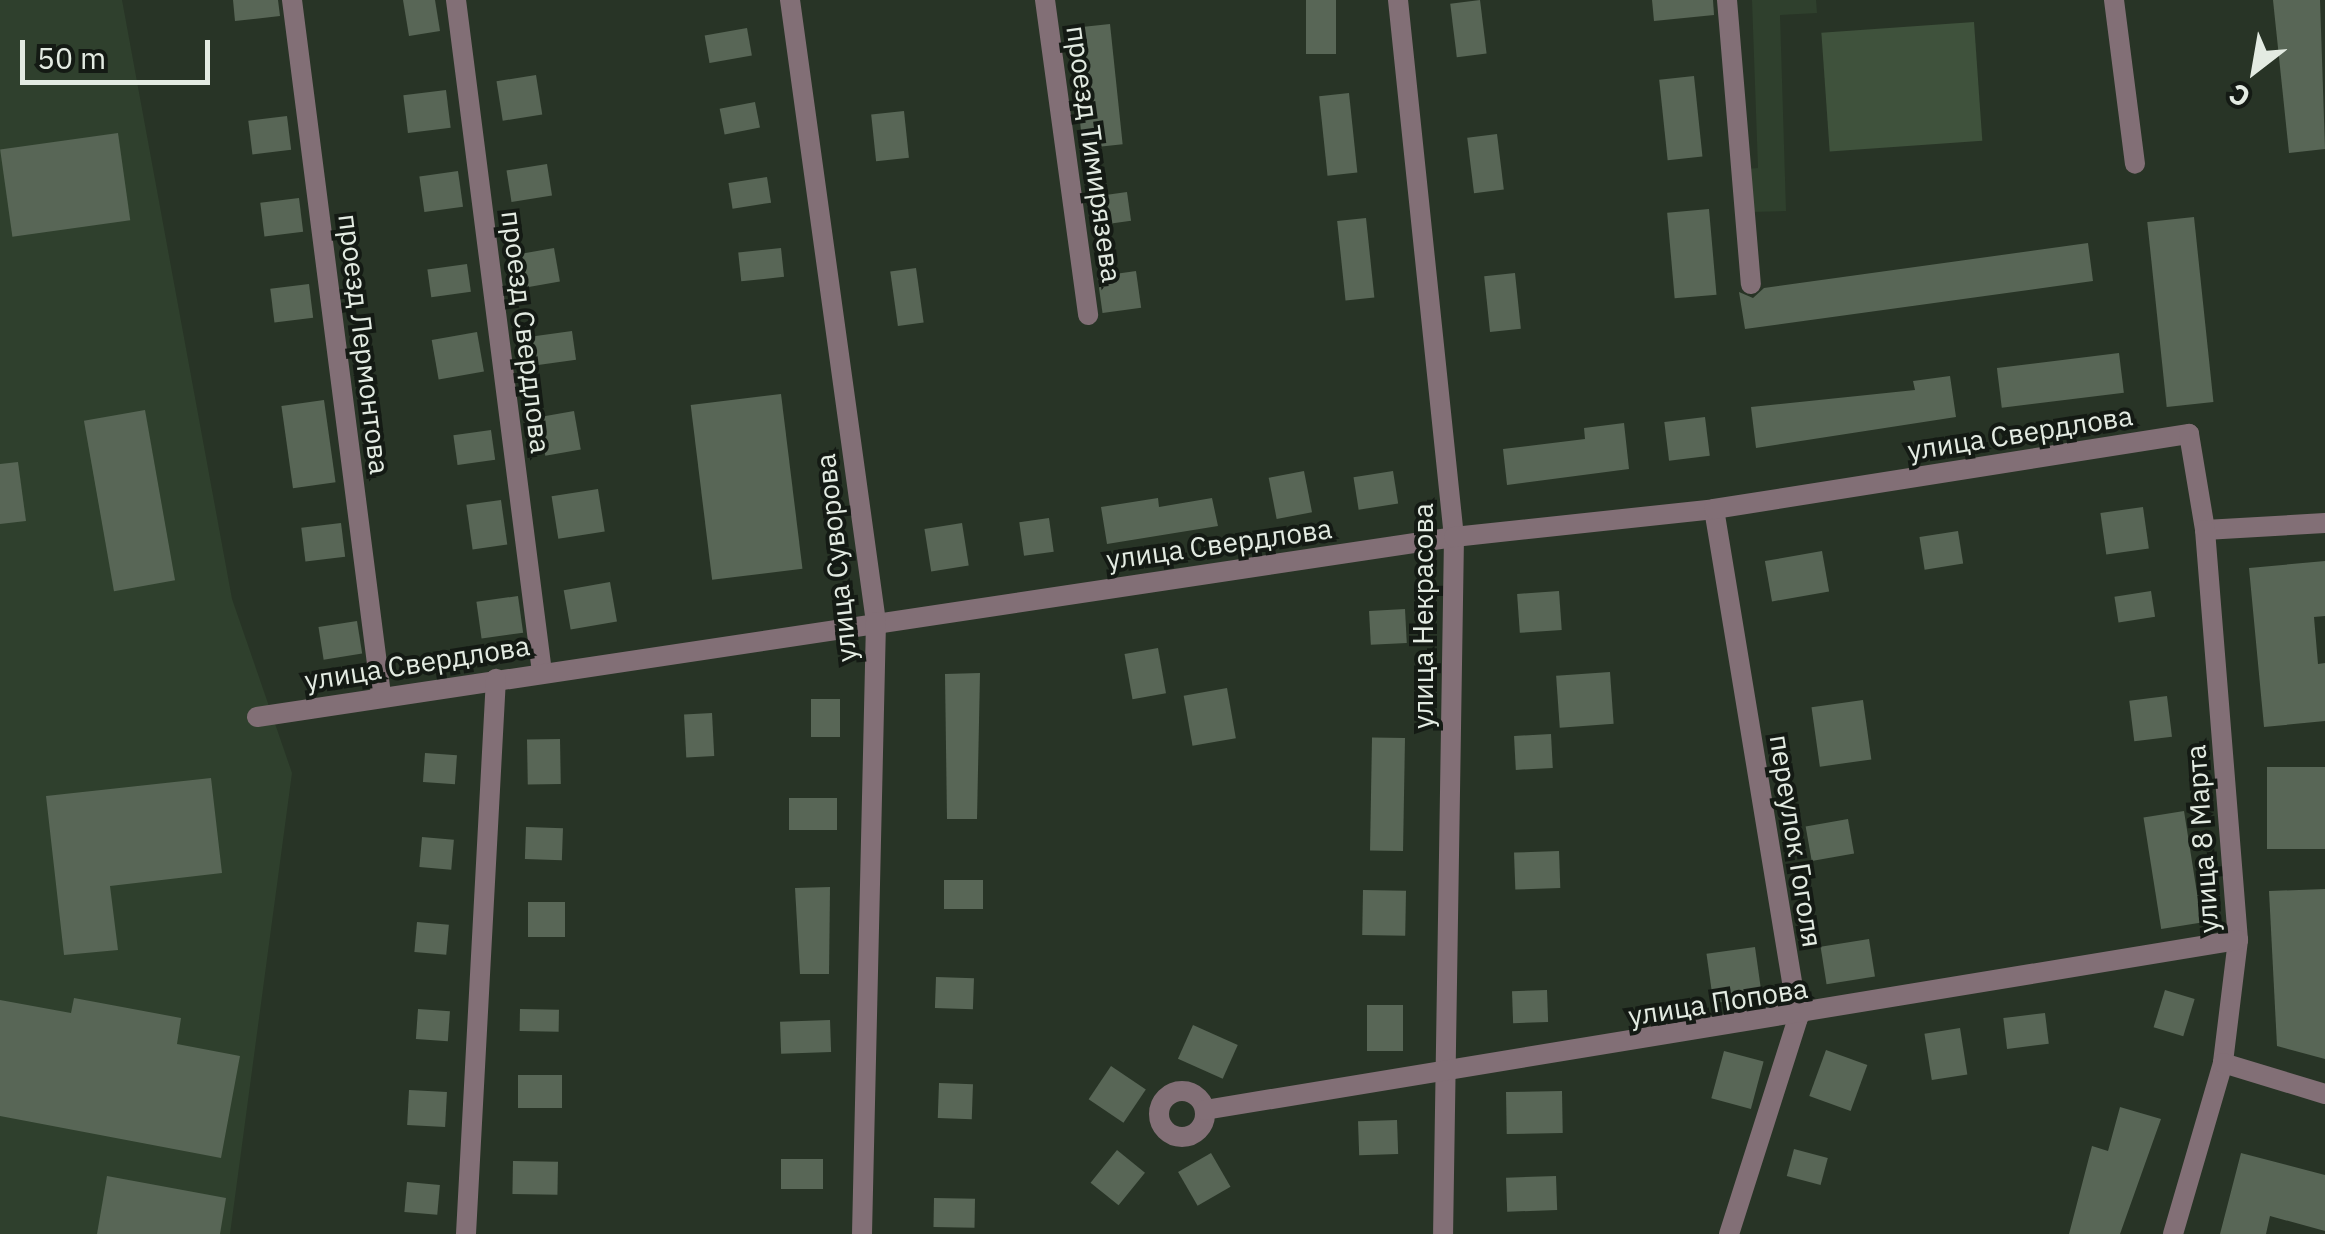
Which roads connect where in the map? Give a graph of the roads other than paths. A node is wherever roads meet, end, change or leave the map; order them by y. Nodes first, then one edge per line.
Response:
1 (292, 0) edge
2 (456, 0) edge
3 (790, 0) edge
4 (1045, 0) edge
5 (1398, 0) edge
6 (1727, 0) edge
7 (2114, 0) edge
8 (2135, 164) dead end
9 (1751, 284) dead end
10 (1088, 315) dead end
11 (2189, 434) joint
12 (1714, 510) junction
13 (2325, 523) edge
14 (2204, 530) junction
15 (1454, 537) junction
16 (876, 622) junction
17 (542, 672) junction
18 (496, 679) junction
19 (381, 695) junction
20 (258, 717) dead end
21 (2238, 940) junction
22 (1798, 1018) junction
23 (2223, 1062) junction
24 (1446, 1072) junction
25 (2325, 1094) edge
26 (1205, 1110) dead end
27 (466, 1234) edge
28 (862, 1234) edge
29 (1444, 1234) edge
30 (1729, 1234) edge
31 (2173, 1234) edge

1 - 19 street, проезд Лермонтова
2 - 17 street, проезд Свердлова
3 - 16 street, улица Суворова
4 - 10 street, проезд Тимирязева
5 - 15 street, улица Некрасова
6 - 9 street
7 - 8 street
11 - 12 street, улица Свердлова
11 - 14 street, улица 8 Марта
12 - 15 street, улица Свердлова
12 - 22 street, переулок Гоголя
13 - 14 street
14 - 21 street, улица 8 Марта
15 - 16 street, улица Свердлова
15 - 24 street, улица Некрасова
16 - 17 street, улица Свердлова
16 - 28 street, улица Суворова
17 - 18 street, улица Свердлова
18 - 19 street, улица Свердлова
18 - 27 street
19 - 20 street, улица Свердлова
21 - 22 street, улица Попова
21 - 23 street, улица 8 Марта
22 - 24 street, улица Попова
22 - 30 street, переулок Гоголя
23 - 25 street
23 - 31 street, улица 8 Марта
24 - 26 street, улица Попова
24 - 29 street, улица Некрасова

